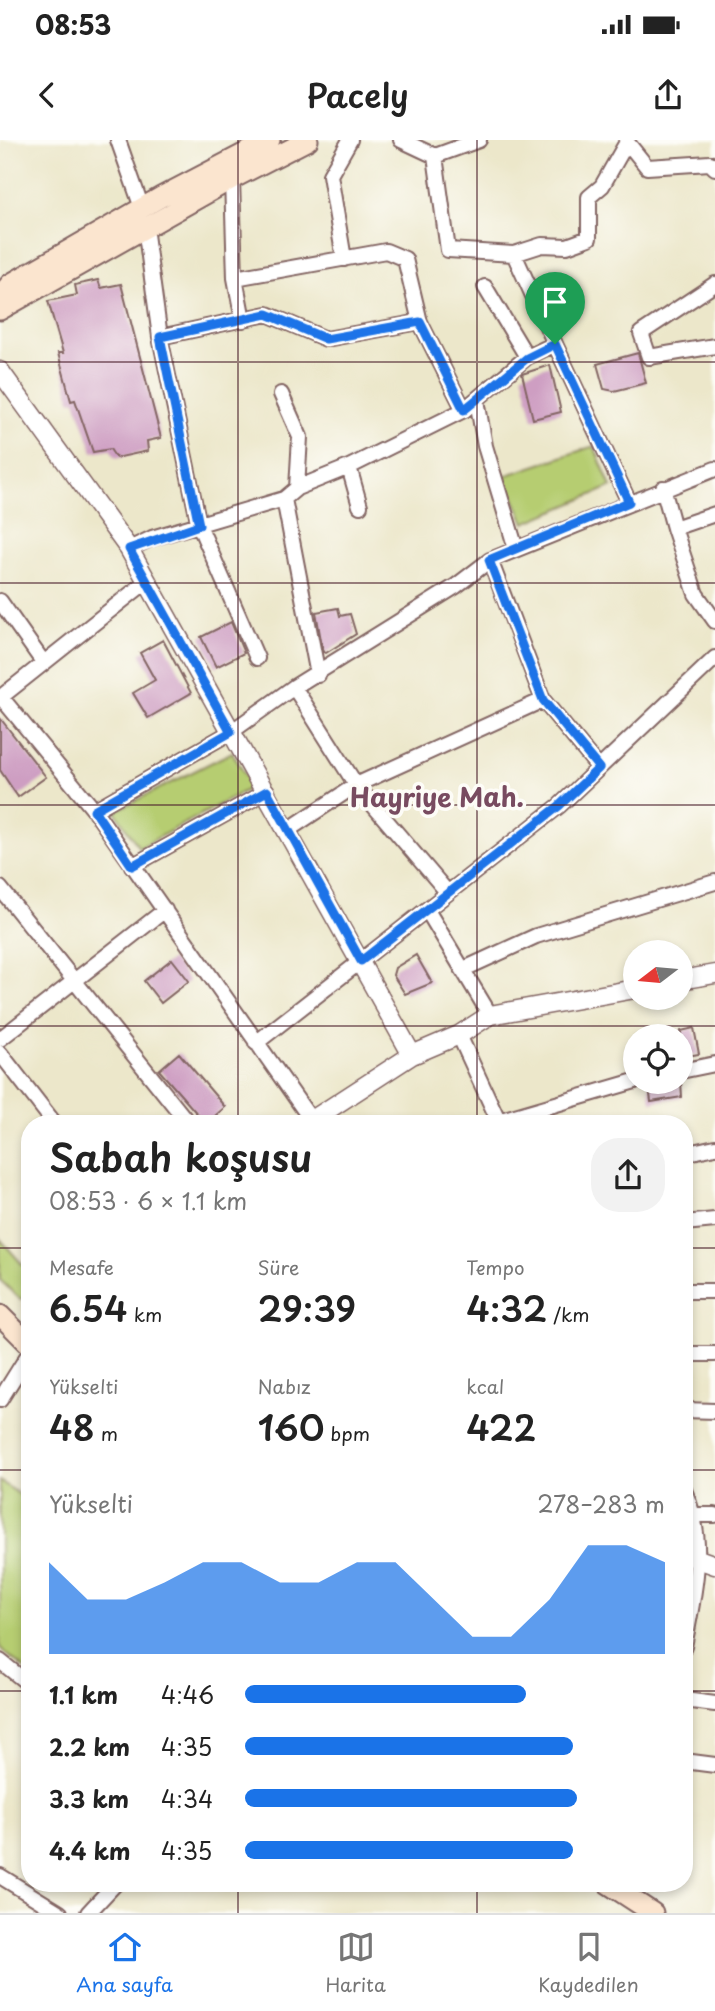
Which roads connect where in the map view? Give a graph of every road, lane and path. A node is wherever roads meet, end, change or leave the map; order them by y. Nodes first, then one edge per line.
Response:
1 (118, 140) edge
2 (270, 140) edge
3 (308, 140) edge
4 (350, 140) edge
5 (401, 140) edge
6 (479, 140) edge
7 (627, 141) edge
8 (435, 156) junction
9 (715, 168) edge
10 (232, 179) junction
11 (143, 218) junction
12 (514, 254) junction
13 (344, 259) junction
14 (235, 278) junction
15 (715, 284) edge
16 (485, 287) dead end
17 (0, 296) edge
18 (0, 310) edge
19 (243, 320) junction
20 (420, 322) junction
21 (160, 337) junction
22 (555, 344) junction
23 (715, 346) edge
24 (527, 358) junction
25 (0, 371) edge
26 (281, 394) dead end
27 (477, 400) junction
28 (464, 410) junction
29 (349, 467) junction
30 (715, 469) edge
31 (297, 488) junction
32 (663, 488) junction
33 (284, 499) junction
34 (629, 502) junction
35 (360, 506) dead end
36 (715, 514) edge
37 (199, 525) junction
38 (674, 528) junction
39 (129, 549) junction
40 (516, 549) junction
41 (489, 560) junction
42 (147, 581) junction
43 (0, 601) edge
44 (715, 621) edge
45 (715, 658) edge
46 (257, 659) dead end
47 (43, 662) junction
48 (318, 675) junction
49 (294, 687) junction
50 (1, 697) edge
51 (543, 700) junction
52 (231, 732) junction
53 (599, 768) junction
54 (356, 785) junction
55 (267, 791) junction
56 (94, 810) junction
57 (288, 830) junction
58 (132, 866) junction
59 (715, 882) edge
60 (0, 888) edge
61 (448, 893) junction
62 (165, 910) junction
63 (427, 910) junction
64 (361, 961) junction
65 (464, 969) junction
66 (715, 974) edge
67 (693, 979) edge
68 (75, 982) junction
69 (623, 991) edge
70 (490, 1015) junction
71 (459, 1035) junction
72 (0, 1039) edge
73 (256, 1043) junction
74 (0, 1053) edge
75 (412, 1055) junction
76 (715, 1064) edge
77 (693, 1069) edge
78 (623, 1085) edge
79 (48, 1115) edge
80 (182, 1115) edge
81 (305, 1115) edge
82 (321, 1115) edge
83 (496, 1115) edge
84 (522, 1115) edge
85 (715, 1147) edge
86 (693, 1152) edge
87 (715, 1220) edge
88 (693, 1222) edge
89 (693, 1291) edge
90 (715, 1291) edge
91 (0, 1315) edge
92 (21, 1336) edge
93 (693, 1354) edge
94 (715, 1354) edge
95 (21, 1366) edge
96 (0, 1400) edge
97 (693, 1410) edge
98 (715, 1411) edge
99 (693, 1510) edge
100 (695, 1515) junction
101 (715, 1515) edge
102 (700, 1559) edge
103 (693, 1598) edge
104 (0, 1661) edge
105 (21, 1678) edge
106 (693, 1701) edge
107 (715, 1704) edge
108 (693, 1762) edge
109 (715, 1765) edge
110 (0, 1876) edge
111 (21, 1889) edge
112 (26, 1892) edge
113 (108, 1892) edge
114 (633, 1892) edge
115 (60, 1913) edge
116 (88, 1913) edge
117 (653, 1913) edge

1 - 11 street
2 - 11 main road
3 - 10 main road
4 - 13 street
5 - 8 street
6 - 8 street
7 - 9 street
7 - 12 street
8 - 12 street
10 - 11 main road
10 - 14 street
11 - 17 main road
11 - 18 main road
11 - 21 street
12 - 22 street
13 - 14 street
13 - 20 street
14 - 19 street
15 - 23 street
16 - 24 street
19 - 20 street
19 - 21 street
20 - 28 street
21 - 37 street
22 - 24 street
22 - 34 street
24 - 27 street
25 - 39 street
26 - 31 street
27 - 28 street
27 - 40 street
28 - 29 street
29 - 31 street
29 - 35 street
30 - 32 street
31 - 33 street
32 - 34 street
32 - 38 street
33 - 37 street
33 - 48 street
34 - 40 street
36 - 38 street
37 - 39 street
37 - 46 street
38 - 44 street
39 - 42 street
40 - 41 street
41 - 48 street
41 - 51 street
42 - 47 street
42 - 52 street
43 - 47 street
45 - 53 street
47 - 50 street
48 - 49 street
49 - 52 street
49 - 54 street
50 - 56 street
51 - 53 street
51 - 54 street
52 - 55 street
52 - 56 street
53 - 61 street
54 - 57 street
54 - 61 street
55 - 57 street
55 - 58 street
56 - 58 street
57 - 64 street
58 - 62 street
59 - 65 street
60 - 68 street
61 - 63 street
62 - 68 street
62 - 73 street
63 - 64 street
63 - 65 street
64 - 73 street
64 - 75 street
65 - 70 street
66 - 67 street
68 - 72 street
68 - 80 street
69 - 70 street
70 - 71 street
71 - 75 street
71 - 83 street
73 - 81 street
74 - 79 street
75 - 82 street
76 - 77 street
78 - 84 street
85 - 86 street
87 - 88 street
89 - 90 street
91 - 92 main road
93 - 94 street
95 - 96 street
97 - 98 street
99 - 100 street
100 - 101 street
100 - 102 street
102 - 103 street
104 - 105 street
106 - 107 street
108 - 109 street
110 - 111 street
112 - 115 street
113 - 116 street
114 - 117 main road

